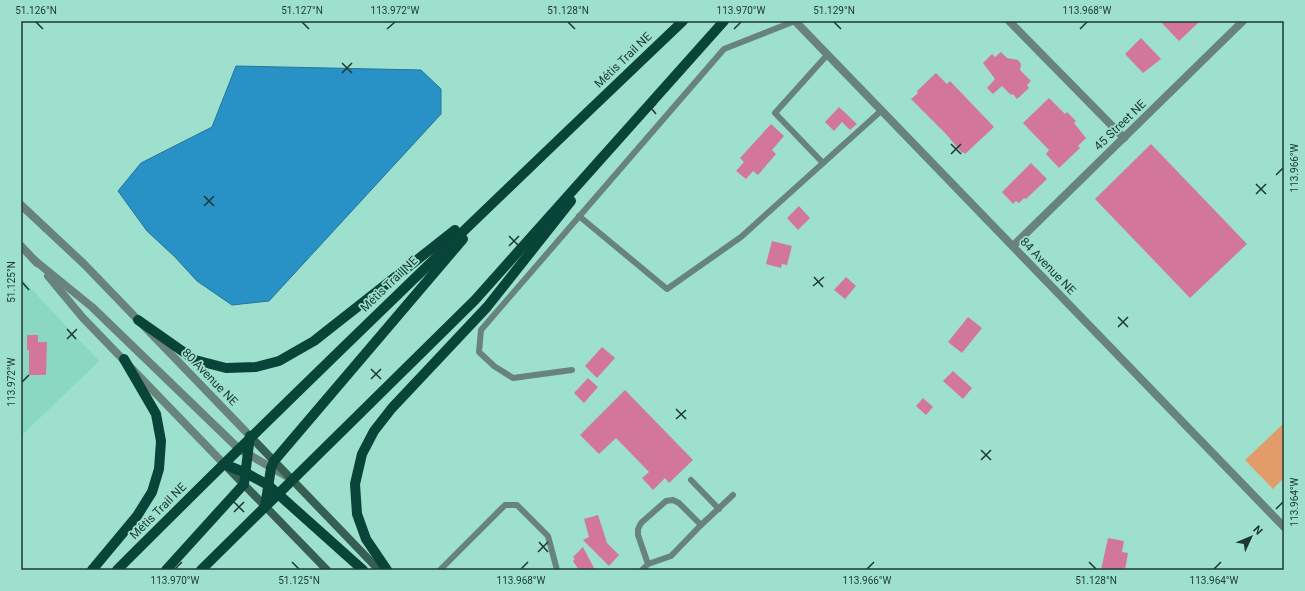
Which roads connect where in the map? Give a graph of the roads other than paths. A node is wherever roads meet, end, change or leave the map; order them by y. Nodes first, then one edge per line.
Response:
1 (683, 21) edge
2 (724, 21) edge
3 (795, 21) edge
4 (1009, 21) edge
5 (1244, 21) edge
6 (828, 54) junction
7 (648, 106) junction
8 (882, 110) junction
9 (1124, 138) junction
10 (823, 163) junction
11 (501, 194) junction
12 (21, 205) edge
13 (579, 216) junction
14 (21, 246) edge
15 (1013, 246) junction
16 (33, 259) junction
17 (138, 320) junction
18 (124, 359) junction
19 (572, 370) dead end
20 (250, 436) junction
21 (239, 449) junction
22 (248, 454) junction
23 (224, 464) junction
24 (273, 465) junction
25 (246, 473) junction
26 (292, 480) junction
27 (691, 480) dead end
28 (244, 484) junction
29 (268, 484) junction
30 (278, 493) junction
31 (734, 495) dead end
32 (266, 507) junction
33 (719, 509) junction
34 (701, 525) junction
35 (1284, 527) edge
36 (648, 564) junction
37 (92, 570) edge
38 (117, 570) edge
39 (166, 570) edge
40 (201, 570) edge
41 (327, 570) edge
42 (363, 570) edge
43 (379, 570) edge
44 (387, 570) edge
45 (440, 570) edge
46 (557, 570) edge
47 (642, 570) edge

1 - 11 main road, Métis Trail NE
2 - 7 main road
3 - 6 street, 84 Avenue NE
3 - 13 lane
4 - 9 street
5 - 9 street, 45 Street NE
6 - 8 street, 84 Avenue NE
6 - 10 lane
7 - 26 main road
7 - 44 main road
8 - 10 lane
8 - 15 street, 84 Avenue NE
9 - 15 street, 45 Street NE
10 - 13 lane
11 - 17 main road
11 - 20 main road, Métis Trail NE
11 - 24 main road
12 - 17 street, 80 Avenue NE
13 - 19 lane
14 - 16 street
15 - 35 street, 84 Avenue NE
16 - 18 street
16 - 21 street
17 - 20 street, 80 Avenue NE
18 - 23 street
18 - 37 main road
20 - 21 main road, Métis Trail NE
20 - 22 main road
20 - 24 main road, 80 Avenue NE
21 - 22 street
21 - 23 main road, Métis Trail NE
22 - 24 street
22 - 25 main road
23 - 25 main road
23 - 28 main road
23 - 38 main road, Métis Trail NE
24 - 26 street
24 - 29 main road
25 - 28 main road
25 - 29 main road
26 - 30 main road
26 - 43 main road
27 - 33 lane
28 - 32 main road
28 - 39 main road
29 - 30 main road
29 - 32 main road
30 - 32 main road
30 - 42 main road
31 - 33 lane
32 - 40 main road
32 - 41 main road
33 - 34 lane
34 - 36 lane
34 - 36 lane
36 - 47 lane
45 - 46 lane

